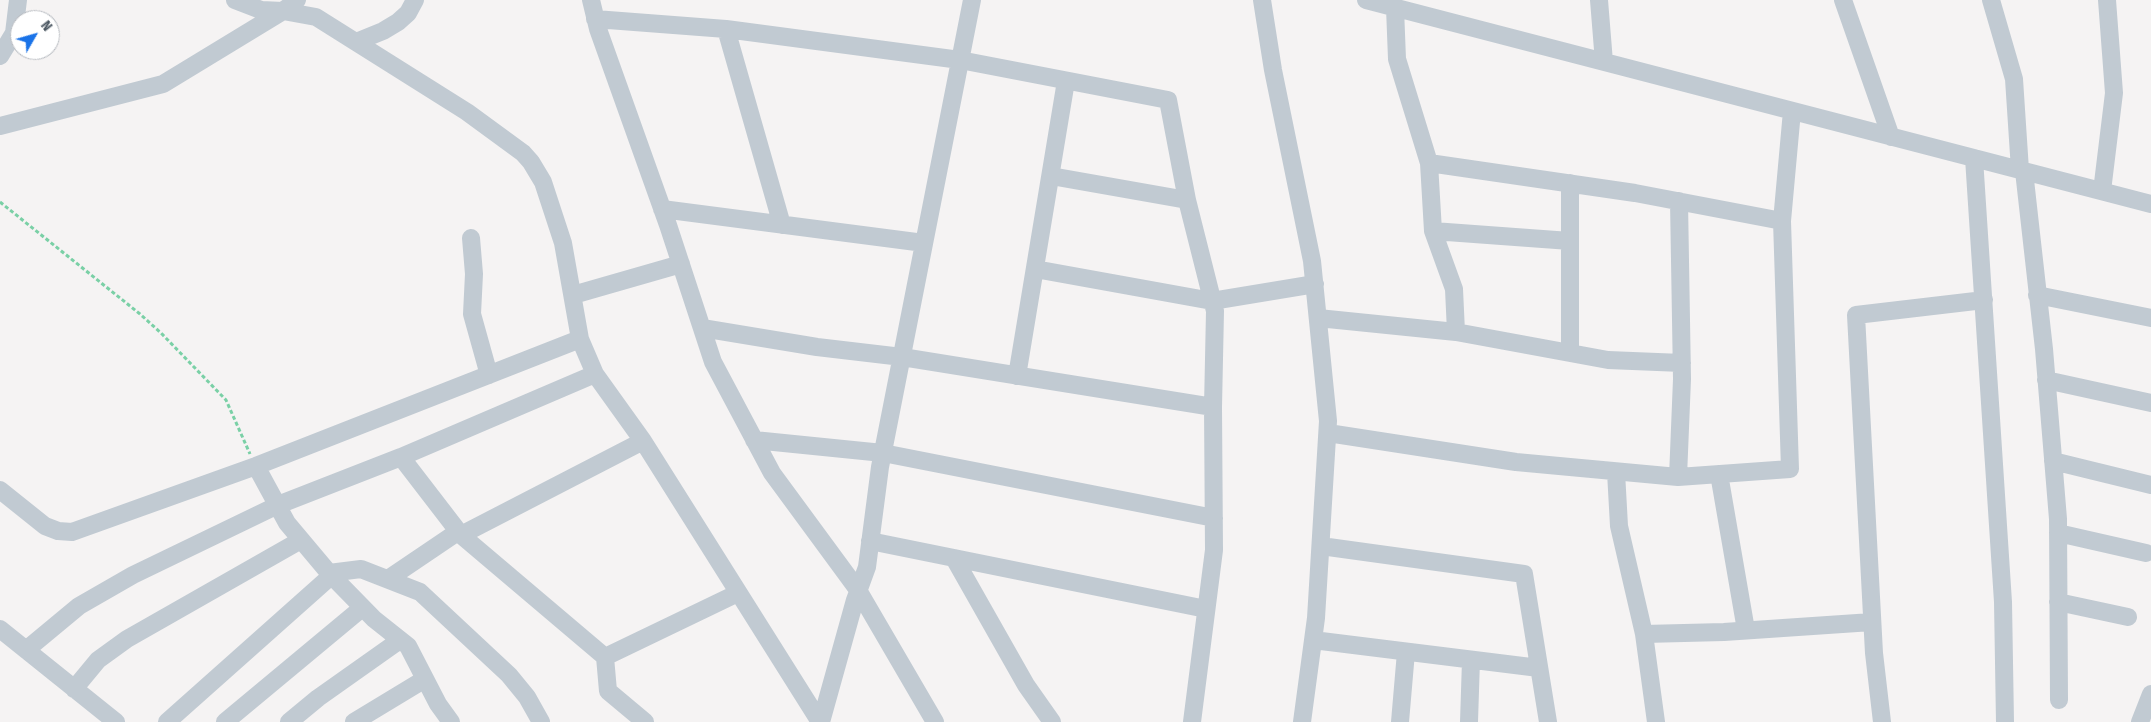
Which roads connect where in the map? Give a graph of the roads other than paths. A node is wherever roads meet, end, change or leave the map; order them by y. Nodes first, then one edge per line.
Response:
1 (18, 0) edge
2 (235, 0) edge
3 (415, 0) edge
4 (591, 0) edge
5 (972, 0) edge
6 (1262, 0) edge
7 (1366, 0) edge
8 (1599, 0) edge
9 (1841, 0) edge
10 (1990, 0) edge
11 (2107, 0) edge
12 (290, 5) edge
13 (1395, 8) junction
14 (595, 19) junction
15 (726, 29) junction
16 (356, 42) junction
17 (0, 56) edge
18 (960, 60) junction
19 (1604, 62) junction
20 (1066, 81) junction
21 (1792, 111) junction
22 (0, 126) edge
23 (1891, 136) junction
24 (1974, 158) junction
25 (1429, 163) junction
26 (2022, 171) junction
27 (1051, 176) junction
28 (1570, 183) junction
29 (2102, 191) junction
30 (1187, 200) junction
31 (1679, 201) junction
32 (2151, 204) edge
33 (662, 209) junction
34 (1782, 221) junction
35 (782, 225) junction
36 (1433, 231) junction
37 (471, 238) dead end
38 (1570, 241) junction
39 (924, 243) junction
40 (681, 264) junction
41 (1035, 269) junction
42 (1315, 284) junction
43 (572, 295) junction
44 (2038, 295) junction
45 (1984, 300) junction
46 (1212, 301) junction
47 (1318, 318) junction
48 (2151, 318) edge
49 (702, 328) junction
50 (1456, 332) junction
51 (580, 339) junction
52 (1570, 353) junction
53 (902, 357) junction
54 (1682, 363) junction
55 (595, 374) junction
56 (489, 375) junction
57 (1017, 376) junction
58 (2046, 380) junction
59 (2151, 403) edge
60 (1213, 407) junction
61 (1328, 433) junction
62 (754, 440) junction
63 (643, 441) junction
64 (883, 453) junction
65 (401, 457) junction
66 (2053, 460) junction
67 (256, 466) junction
68 (1616, 472) junction
69 (1719, 474) junction
70 (1678, 477) junction
71 (2151, 485) edge
72 (0, 490) edge
73 (278, 505) junction
74 (1214, 518) junction
75 (460, 533) junction
76 (2058, 533) junction
77 (301, 540) junction
78 (870, 541) junction
79 (1321, 546) junction
80 (2146, 553) dead end
81 (954, 558) junction
82 (330, 574) junction
83 (388, 579) junction
84 (858, 590) junction
85 (738, 593) junction
86 (2058, 602) junction
87 (362, 608) junction
88 (1206, 609) junction
89 (2128, 617) dead end
90 (1872, 622) junction
91 (0, 629) edge
92 (1746, 630) junction
93 (1644, 634) junction
94 (400, 640) junction
95 (1313, 640) junction
96 (26, 650) junction
97 (1406, 652) junction
98 (605, 657) junction
99 (1471, 660) junction
100 (1539, 668) junction
101 (425, 679) junction
102 (74, 689) junction
103 (2151, 694) edge
104 (2059, 700) dead end
105 (116, 722) edge
106 (167, 722) edge
107 (225, 722) edge
108 (289, 722) edge
109 (354, 722) edge
110 (451, 722) edge
111 (541, 722) edge
112 (646, 722) edge
113 (820, 722) edge
114 (935, 722) edge
115 (1052, 722) edge
116 (1192, 722) edge
117 (1302, 722) edge
118 (1400, 722) edge
119 (1469, 722) edge
120 (1548, 722) edge
121 (1656, 722) edge
122 (1882, 722) edge
123 (2005, 722) edge
124 (2140, 722) edge

1 - 17 street
2 - 12 street
3 - 16 street
4 - 14 street
5 - 18 street
6 - 42 street
7 - 13 street
8 - 19 street
9 - 23 street
10 - 26 street
11 - 29 street
12 - 16 street
12 - 22 street
13 - 19 street
13 - 25 street
14 - 15 street
14 - 33 street
15 - 18 street
15 - 35 street
16 - 43 street
18 - 20 street
18 - 39 street
19 - 21 street
20 - 27 street
20 - 30 street
21 - 23 street
21 - 34 street
23 - 24 street
24 - 26 street
24 - 45 street
25 - 28 street
25 - 36 street
26 - 29 street
26 - 44 street
27 - 30 street
27 - 41 street
28 - 31 street
28 - 38 street
29 - 32 street
30 - 46 street
31 - 34 street
31 - 54 street
33 - 35 street
33 - 40 street
34 - 69 street
35 - 39 street
36 - 38 street
36 - 50 street
37 - 56 street
38 - 52 street
39 - 53 street
40 - 43 street
40 - 49 street
41 - 46 street
41 - 57 street
42 - 46 street
42 - 47 street
43 - 51 street
44 - 48 street
44 - 58 street
45 - 90 street
45 - 123 street
46 - 60 street
47 - 50 street
47 - 61 street
49 - 53 street
49 - 62 street
50 - 52 street
51 - 55 street
51 - 56 street
52 - 54 street
53 - 57 street
53 - 64 street
54 - 70 street
55 - 63 street
55 - 65 street
56 - 67 street
57 - 60 street
58 - 59 street
58 - 66 street
60 - 74 street
61 - 68 street
61 - 79 street
62 - 64 street
62 - 84 street
63 - 75 street
63 - 85 street
64 - 74 street
64 - 78 street
65 - 73 street
65 - 75 street
66 - 71 street
66 - 76 street
67 - 72 street
67 - 73 street
68 - 70 street
68 - 93 street
69 - 70 street
69 - 92 street
73 - 77 street
73 - 96 street
74 - 88 street
75 - 83 street
75 - 98 street
76 - 80 street
76 - 86 street
77 - 82 street
77 - 102 street
78 - 81 street
78 - 84 street
79 - 95 street
79 - 100 street
81 - 88 street
81 - 115 street
82 - 83 street
82 - 87 street
82 - 106 street
83 - 111 street
84 - 113 street
84 - 114 street
85 - 98 street
85 - 113 street
86 - 89 street
86 - 104 street
87 - 94 street
87 - 107 street
88 - 116 street
90 - 92 street
90 - 122 street
91 - 96 street
92 - 93 street
93 - 121 street
94 - 101 street
94 - 108 street
95 - 97 street
95 - 117 street
96 - 102 street
97 - 99 street
97 - 118 street
98 - 112 street
99 - 100 street
99 - 119 street
100 - 120 street
101 - 109 street
101 - 110 street
102 - 105 street
103 - 124 street

